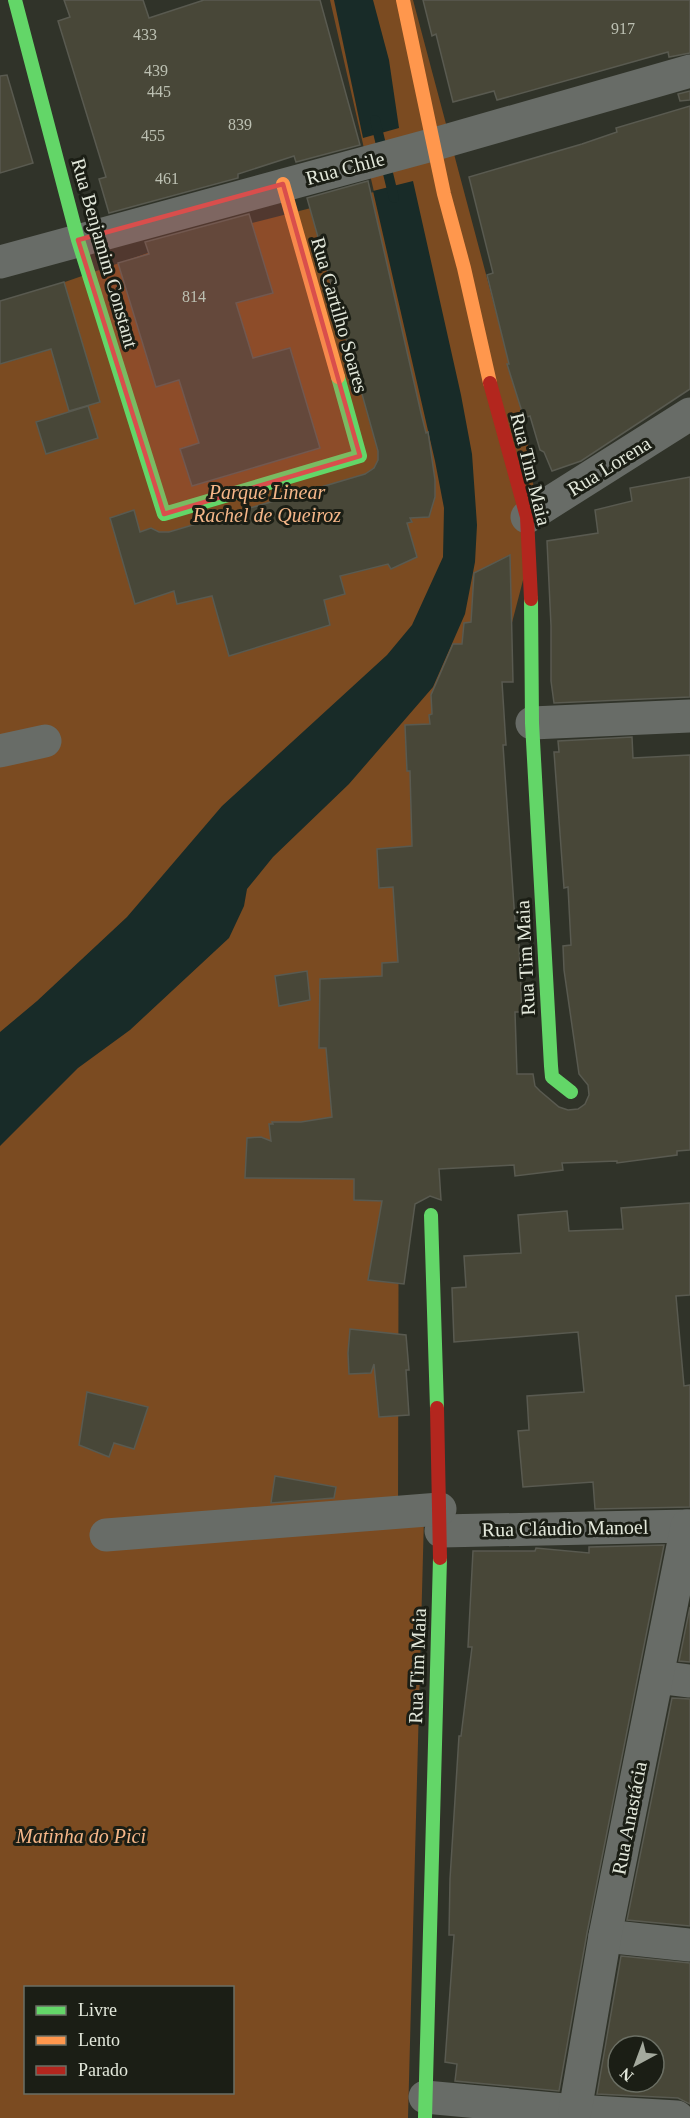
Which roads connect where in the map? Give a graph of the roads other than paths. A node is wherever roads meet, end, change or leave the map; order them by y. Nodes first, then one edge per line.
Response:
1 (15, 0) edge
2 (403, 0) edge
3 (690, 71) edge
4 (428, 146) junction
5 (283, 184) junction
6 (78, 240) junction
7 (0, 262) edge
8 (690, 414) edge
9 (164, 514) joint
10 (527, 517) junction
11 (690, 716) edge
12 (532, 723) junction
13 (45, 741) dead end
14 (0, 751) edge
15 (571, 1092) dead end
16 (430, 1215) dead end
17 (440, 1520) junction
18 (689, 1526) edge
19 (106, 1535) dead end
20 (657, 1677) junction
21 (690, 1680) edge
22 (605, 1936) junction
23 (690, 1946) edge
24 (425, 2108) edge
25 (575, 2111) junction
26 (676, 2117) edge

1 - 6 street, Rua Benjamim Constant
2 - 4 street, Rua Tim Maia
3 - 4 street, Rua Chile
4 - 5 street, Rua Chile
4 - 10 street, Rua Tim Maia
5 - 6 street, Rua Chile
5 - 9 street, Rua Cartilho Soares
6 - 7 street, Rua Chile
6 - 9 street, Rua Benjamim Constant
8 - 10 street, Rua Lorena
10 - 12 street, Rua Tim Maia
11 - 12 street
12 - 15 street, Rua Tim Maia
13 - 14 street
16 - 17 street, Rua Tim Maia
17 - 18 street, Rua Cláudio Manoel
17 - 19 street, Rua Cláudio Manoel
17 - 24 street, Rua Tim Maia
18 - 20 street, Rua Anastácia
20 - 21 street
20 - 22 street, Rua Anastácia
22 - 23 street
22 - 25 street, Rua Anastácia
24 - 25 street
25 - 26 street

